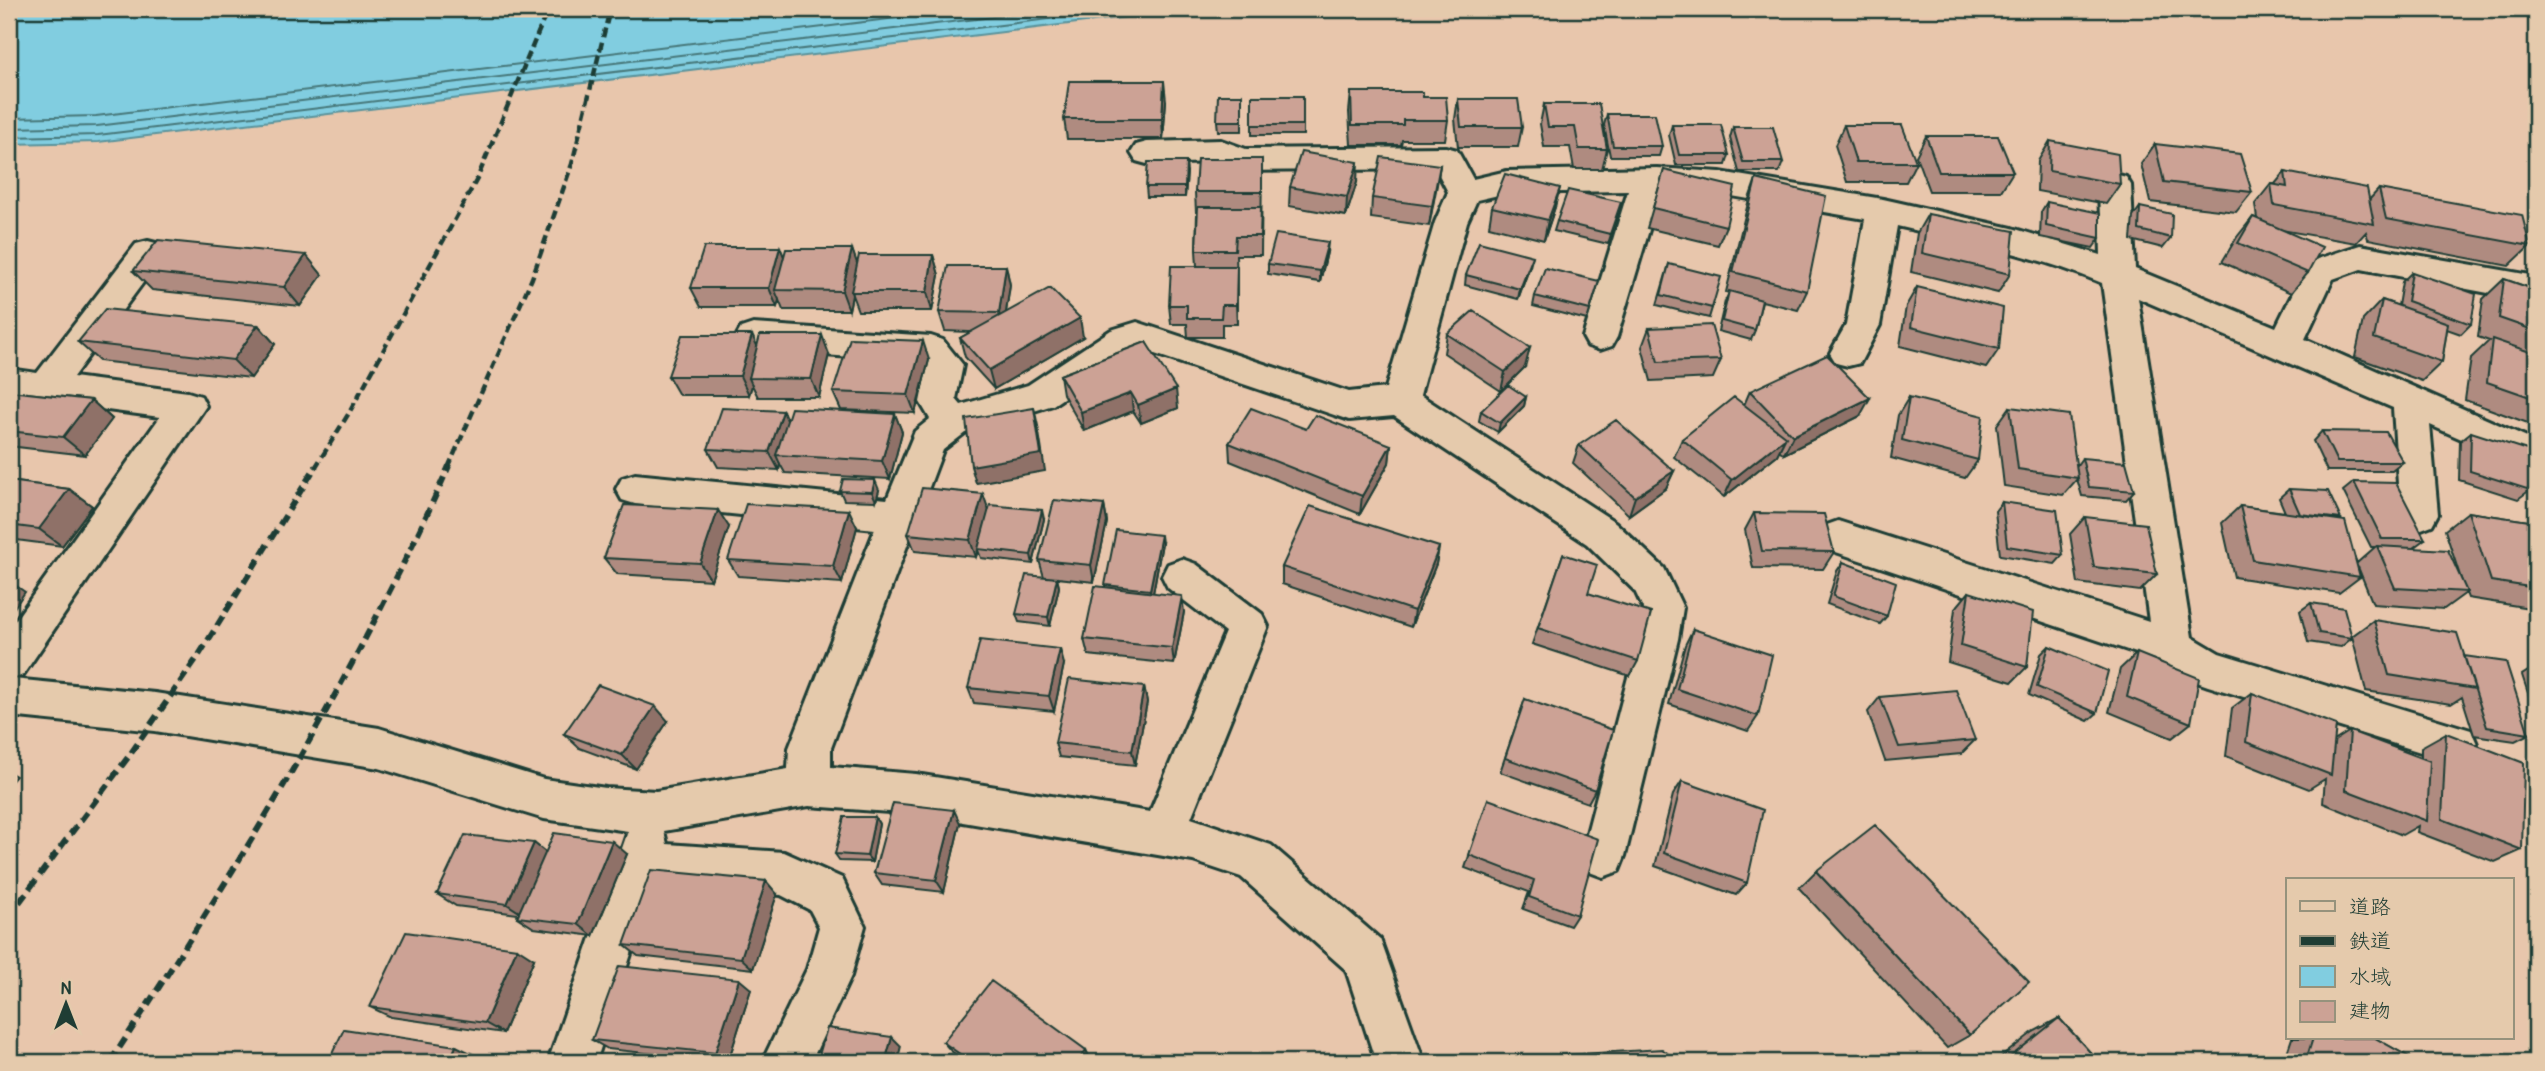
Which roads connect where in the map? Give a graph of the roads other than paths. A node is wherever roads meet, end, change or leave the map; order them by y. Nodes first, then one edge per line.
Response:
1 (1147, 153) dead end
2 (1648, 180) junction
3 (2115, 184) edge
4 (1464, 192) junction
5 (1883, 211) junction
6 (148, 253) edge
7 (2118, 276) junction
8 (2536, 289) edge
9 (753, 337) edge
10 (1600, 337) dead end
11 (2284, 345) junction
12 (1849, 353) dead end
13 (27, 386) edge
14 (2410, 400) junction
15 (1400, 401) junction
16 (953, 422) junction
17 (2536, 457) edge
18 (635, 489) dead end
19 (2419, 514) dead end
20 (899, 516) junction
21 (1838, 537) dead end
22 (1182, 576) dead end
23 (2173, 647) junction
24 (9, 662) edge
25 (9, 697) edge
26 (2456, 744) edge
27 (809, 786) junction
28 (656, 811) junction
29 (1162, 835) junction
30 (1603, 856) dead end
31 (639, 863) junction
32 (572, 1062) edge
33 (786, 1062) edge
34 (1400, 1062) edge

1 - 4 street
2 - 4 street
2 - 5 street
2 - 10 street
3 - 7 street
4 - 15 street
5 - 7 street
5 - 12 street
6 - 13 street
7 - 11 street
7 - 23 street
8 - 11 street
9 - 16 street
11 - 14 street
13 - 24 street
14 - 17 street
14 - 19 street
15 - 16 street
15 - 30 street
16 - 20 street
18 - 20 street
20 - 27 street
21 - 23 street
22 - 29 street
23 - 26 street
25 - 28 street
27 - 28 street
27 - 29 street
28 - 31 street
29 - 34 street
31 - 32 street
31 - 33 street

